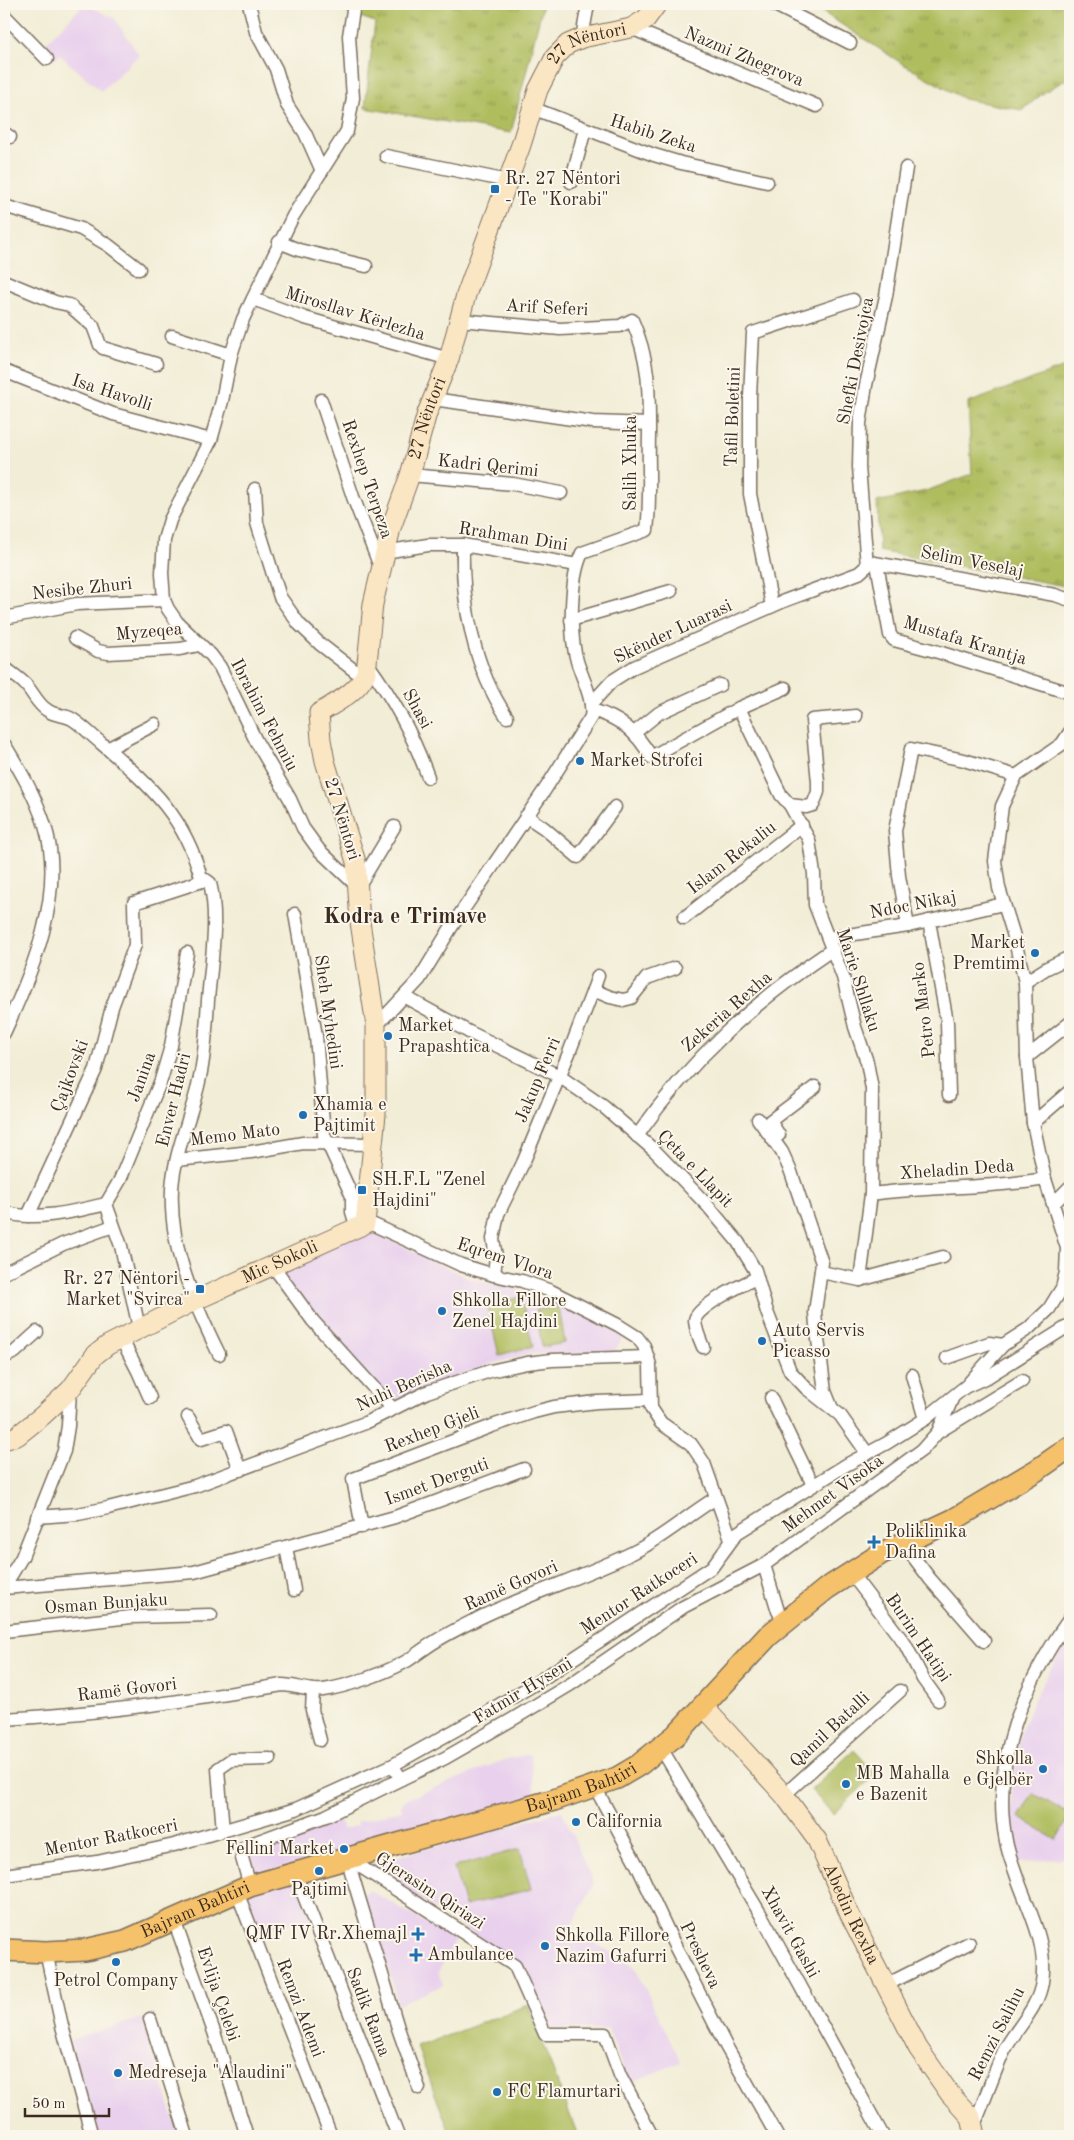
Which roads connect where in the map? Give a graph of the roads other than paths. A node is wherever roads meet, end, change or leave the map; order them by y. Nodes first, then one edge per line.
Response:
1 (248, 4) edge
2 (354, 4) edge
3 (588, 4) edge
4 (657, 4) edge
5 (773, 4) edge
6 (4, 15) edge
7 (630, 28) junction
8 (582, 38) junction
9 (850, 43) dead end
10 (47, 59) dead end
11 (817, 106) dead end
12 (532, 108) junction
13 (585, 129) junction
14 (386, 156) dead end
15 (906, 168) dead end
16 (322, 171) junction
17 (508, 181) junction
18 (571, 182) dead end
19 (767, 182) dead end
20 (4, 206) edge
21 (279, 242) junction
22 (366, 266) dead end
23 (139, 269) dead end
24 (4, 281) edge
25 (252, 299) junction
26 (853, 300) dead end
27 (459, 320) junction
28 (632, 320) joint
29 (172, 336) dead end
30 (231, 355) junction
31 (449, 359) junction
32 (156, 364) dead end
33 (4, 371) edge
34 (433, 399) junction
35 (321, 400) dead end
36 (649, 424) junction
37 (211, 440) junction
38 (410, 475) junction
39 (255, 489) dead end
40 (561, 493) dead end
41 (463, 545) junction
42 (383, 561) junction
43 (872, 563) junction
44 (577, 565) junction
45 (671, 591) dead end
46 (164, 600) junction
47 (1070, 600) edge
48 (772, 606) junction
49 (4, 618) edge
50 (572, 620) junction
51 (75, 638) dead end
52 (199, 645) junction
53 (4, 667) edge
54 (365, 671) junction
55 (720, 685) dead end
56 (785, 688) dead end
57 (1070, 693) edge
58 (592, 707) junction
59 (738, 708) junction
60 (856, 716) dead end
61 (507, 717) dead end
62 (155, 724) dead end
63 (1070, 732) edge
64 (634, 733) junction
65 (4, 744) edge
66 (109, 748) junction
67 (428, 776) dead end
68 (1016, 776) junction
69 (790, 805) junction
70 (615, 807) dead end
71 (526, 816) junction
72 (802, 825) junction
73 (394, 827) dead end
74 (202, 881) junction
75 (358, 887) junction
76 (1003, 904) junction
77 (296, 914) dead end
78 (684, 918) dead end
79 (929, 921) junction
80 (908, 926) junction
81 (831, 944) junction
82 (187, 953) dead end
83 (1070, 957) edge
84 (675, 968) dead end
85 (598, 976) dead end
86 (1025, 982) junction
87 (593, 990) junction
88 (405, 997) junction
89 (1070, 1023) edge
90 (376, 1026) junction
91 (4, 1033) edge
92 (1027, 1057) junction
93 (559, 1076) junction
94 (815, 1087) dead end
95 (1070, 1091) edge
96 (949, 1095) dead end
97 (758, 1119) dead end
98 (1033, 1123) junction
99 (637, 1136) junction
100 (328, 1144) junction
101 (374, 1144) junction
102 (177, 1160) junction
103 (1045, 1179) junction
104 (1070, 1187) edge
105 (871, 1194) junction
106 (106, 1204) junction
107 (1053, 1204) junction
108 (4, 1212) edge
109 (28, 1216) junction
110 (806, 1217) junction
111 (113, 1226) junction
112 (361, 1226) junction
113 (943, 1257) dead end
114 (273, 1266) junction
115 (821, 1272) junction
116 (4, 1273) edge
117 (494, 1275) junction
118 (757, 1278) junction
119 (860, 1280) junction
120 (194, 1301) junction
121 (1070, 1325) edge
122 (139, 1328) junction
123 (37, 1332) dead end
124 (120, 1338) junction
125 (1003, 1345) junction
126 (703, 1347) dead end
127 (219, 1354) dead end
128 (4, 1357) edge
129 (648, 1357) junction
130 (946, 1358) dead end
131 (912, 1376) dead end
132 (1022, 1380) dead end
133 (965, 1387) junction
134 (70, 1390) junction
135 (150, 1398) dead end
136 (771, 1398) dead end
137 (952, 1399) junction
138 (650, 1400) junction
139 (831, 1406) junction
140 (393, 1410) junction
141 (188, 1417) dead end
142 (925, 1419) junction
143 (938, 1432) junction
144 (4, 1440) edge
145 (1070, 1447) edge
146 (866, 1453) junction
147 (524, 1469) dead end
148 (240, 1470) junction
149 (813, 1485) junction
150 (716, 1498) junction
151 (37, 1517) junction
152 (362, 1527) junction
153 (731, 1539) junction
154 (903, 1543) junction
155 (286, 1547) junction
156 (764, 1566) junction
157 (850, 1572) junction
158 (4, 1587) edge
159 (294, 1590) dead end
160 (674, 1591) junction
161 (683, 1607) junction
162 (211, 1615) dead end
163 (1070, 1618) edge
164 (784, 1622) junction
165 (4, 1631) edge
166 (984, 1641) dead end
167 (313, 1690) junction
168 (900, 1691) dead end
169 (938, 1700) dead end
170 (704, 1707) junction
171 (4, 1719) edge
172 (320, 1740) dead end
173 (661, 1748) junction
174 (270, 1759) dead end
175 (393, 1765) junction
176 (401, 1779) junction
177 (595, 1787) junction
178 (784, 1795) junction
179 (223, 1830) junction
180 (346, 1858) junction
181 (295, 1873) junction
182 (4, 1875) edge
183 (243, 1889) junction
184 (174, 1920) junction
185 (969, 1943) dead end
186 (4, 1950) edge
187 (46, 1952) junction
188 (886, 1986) junction
189 (150, 2019) dead end
190 (419, 2088) dead end
191 (974, 2130) edge
192 (92, 2136) edge
193 (187, 2136) edge
194 (247, 2136) edge
195 (331, 2136) edge
196 (398, 2136) edge
197 (652, 2136) edge
198 (778, 2136) edge
199 (883, 2136) edge

1 - 16 street
2 - 16 street, Ibrahim Fehmiu
3 - 8 street
4 - 7 street, 27 Nëntori
5 - 9 street
6 - 10 street
7 - 8 street, 27 Nëntori
7 - 11 street, Nazmi Zhegrova
8 - 12 street, 27 Nëntori
12 - 13 street, Habib Zeka
12 - 17 street, 27 Nëntori
13 - 18 street
13 - 19 street, Habib Zeka
14 - 17 street
15 - 43 street, Shefki Desivojca
16 - 21 street, Ibrahim Fehmiu
17 - 27 street, 27 Nëntori
20 - 23 street
21 - 22 street
21 - 25 street, Ibrahim Fehmiu
24 - 32 street
25 - 30 street, Ibrahim Fehmiu
25 - 31 street, Mirosllav Kërlezha
26 - 48 street, Tafil Boletini
27 - 28 street, Arif Seferi
27 - 31 street, 27 Nëntori
28 - 36 street, Salih Xhuka
29 - 30 street
30 - 37 street, Ibrahim Fehmiu
31 - 34 street, 27 Nëntori
33 - 37 street, Isa Havolli
34 - 36 street
34 - 38 street, 27 Nëntori
35 - 42 street, Rexhep Terpeza
36 - 44 street, Salih Xhuka
37 - 46 street, Ibrahim Fehmiu
38 - 40 street, Kadri Qerimi
38 - 42 street, 27 Nëntori
39 - 54 street, Shasi
41 - 42 street, Rrahman Dini
41 - 44 street, Rrahman Dini
41 - 61 street
42 - 54 street, 27 Nëntori
43 - 47 street, Selim Veselaj
43 - 48 street, Skënder Luarasi
43 - 57 street, Mustafa Krantja
44 - 50 street
45 - 50 street
46 - 49 street, Nesibe Zhuri
46 - 52 street, Ibrahim Fehmiu
48 - 58 street, Skënder Luarasi
50 - 58 street
51 - 52 street, Myzeqea
52 - 75 street, Ibrahim Fehmiu
53 - 66 street, Enver Hadri
54 - 67 street, Shasi
54 - 75 street, 27 Nëntori
55 - 64 street
56 - 59 street
58 - 64 street
58 - 71 street, Skënder Luarasi
59 - 64 street
59 - 69 street, Marie Shllaku
60 - 69 street
62 - 66 street
63 - 68 street
65 - 91 street
66 - 74 street, Enver Hadri
68 - 76 street
68 - 80 street
69 - 72 street, Marie Shllaku
70 - 71 street
71 - 88 street, Skënder Luarasi
72 - 78 street, Islam Rekaliu
72 - 81 street, Marie Shllaku
73 - 75 street, 27 Nëntori
74 - 102 street, Enver Hadri
74 - 109 street, Çajkovski
75 - 90 street, 27 Nëntori
76 - 79 street, Ndoc Nikaj
76 - 86 street
77 - 100 street, Sheh Myhedini
79 - 80 street, Ndoc Nikaj
79 - 96 street, Petro Marko
80 - 81 street, Ndoc Nikaj
81 - 99 street, Zekeria Rexha
81 - 105 street, Marie Shllaku
82 - 106 street, Janina
83 - 86 street
84 - 87 street
85 - 87 street, Jakup Ferri
86 - 92 street
87 - 93 street, Jakup Ferri
88 - 90 street, Skënder Luarasi
88 - 93 street, Çeta e Llapit
89 - 92 street
90 - 101 street, 27 Nëntori
92 - 98 street
93 - 99 street, Çeta e Llapit
93 - 117 street, Jakup Ferri
94 - 110 street
95 - 98 street
97 - 110 street
98 - 103 street
99 - 118 street, Çeta e Llapit
100 - 101 street, Memo Mato
100 - 102 street, Memo Mato
100 - 112 street, Sheh Myhedini
101 - 112 street, 27 Nëntori
102 - 120 street, Enver Hadri
103 - 105 street, Xheladin Deda
103 - 107 street
104 - 107 street
105 - 119 street, Marie Shllaku
106 - 109 street
106 - 111 street
107 - 125 street
108 - 109 street
110 - 115 street
111 - 116 street
111 - 122 street
112 - 114 street, Mic Sokoli
112 - 117 street, Eqrem Vlora
113 - 119 street
114 - 120 street, Mic Sokoli
114 - 140 street
115 - 119 street
115 - 139 street
117 - 129 street, Eqrem Vlora
118 - 126 street
118 - 139 street, Çeta e Llapit
120 - 122 street, Mic Sokoli
120 - 127 street
121 - 133 street, Mentor Ratkoceri
122 - 124 street, Mic Sokoli
123 - 128 street
124 - 134 street, Mic Sokoli
124 - 135 street
125 - 130 street
125 - 133 street
129 - 138 street, Eqrem Vlora
129 - 140 street, Nuhi Berisha
131 - 142 street
132 - 143 street
133 - 137 street, Mentor Ratkoceri
134 - 144 street, Mic Sokoli
134 - 151 street
136 - 149 street
137 - 142 street, Mentor Ratkoceri
137 - 143 street, Mehmet Visoka
138 - 150 street, Eqrem Vlora
138 - 152 street, Rexhep Gjeli
139 - 146 street, Çeta e Llapit
140 - 148 street, Nuhi Berisha
141 - 148 street
142 - 146 street, Mentor Ratkoceri
143 - 156 street, Mehmet Visoka
145 - 154 main road, Bajram Bahtiri
146 - 149 street, Mentor Ratkoceri
147 - 152 street, Ismet Derguti
148 - 151 street, Nuhi Berisha
149 - 153 street, Mentor Ratkoceri
150 - 153 street, Eqrem Vlora
150 - 167 street, Ramë Govori
151 - 158 street
152 - 155 street
153 - 160 street, Mentor Ratkoceri
154 - 157 main road, Bajram Bahtiri
154 - 166 street
155 - 158 street
155 - 159 street
156 - 161 street, Fatmir Hyseni
156 - 164 street
157 - 164 main road, Bajram Bahtiri
157 - 169 street, Burim Hatipi
160 - 161 street
160 - 175 street, Mentor Ratkoceri
161 - 176 street, Fatmir Hyseni
162 - 165 street, Osman Bunjaku
163 - 191 street, Remzi Salihu
164 - 170 main road, Bajram Bahtiri
167 - 171 street, Ramë Govori
167 - 172 street
168 - 178 street, Qamil Batalli
170 - 173 main road, Bajram Bahtiri
170 - 178 street, Abedin Rexha
173 - 177 main road, Bajram Bahtiri
173 - 199 street, Xhavit Gashi
174 - 179 street
175 - 176 street
175 - 179 street, Mentor Ratkoceri
176 - 183 street, Fatmir Hyseni
177 - 180 main road, Bajram Bahtiri
177 - 198 street, Presheva
178 - 188 street, Abedin Rexha
179 - 182 street, Mentor Ratkoceri
180 - 181 main road, Bajram Bahtiri
180 - 190 street
180 - 197 street, Gjerasim Qiriazi
181 - 183 main road, Bajram Bahtiri
181 - 196 street, Sadik Rama
183 - 184 main road, Bajram Bahtiri
183 - 195 street, Remzi Ademi
184 - 187 main road, Bajram Bahtiri
184 - 194 street, Evlija Çelebi
185 - 188 street
186 - 187 main road, Bajram Bahtiri
187 - 192 street
188 - 191 street, Abedin Rexha
189 - 193 street

